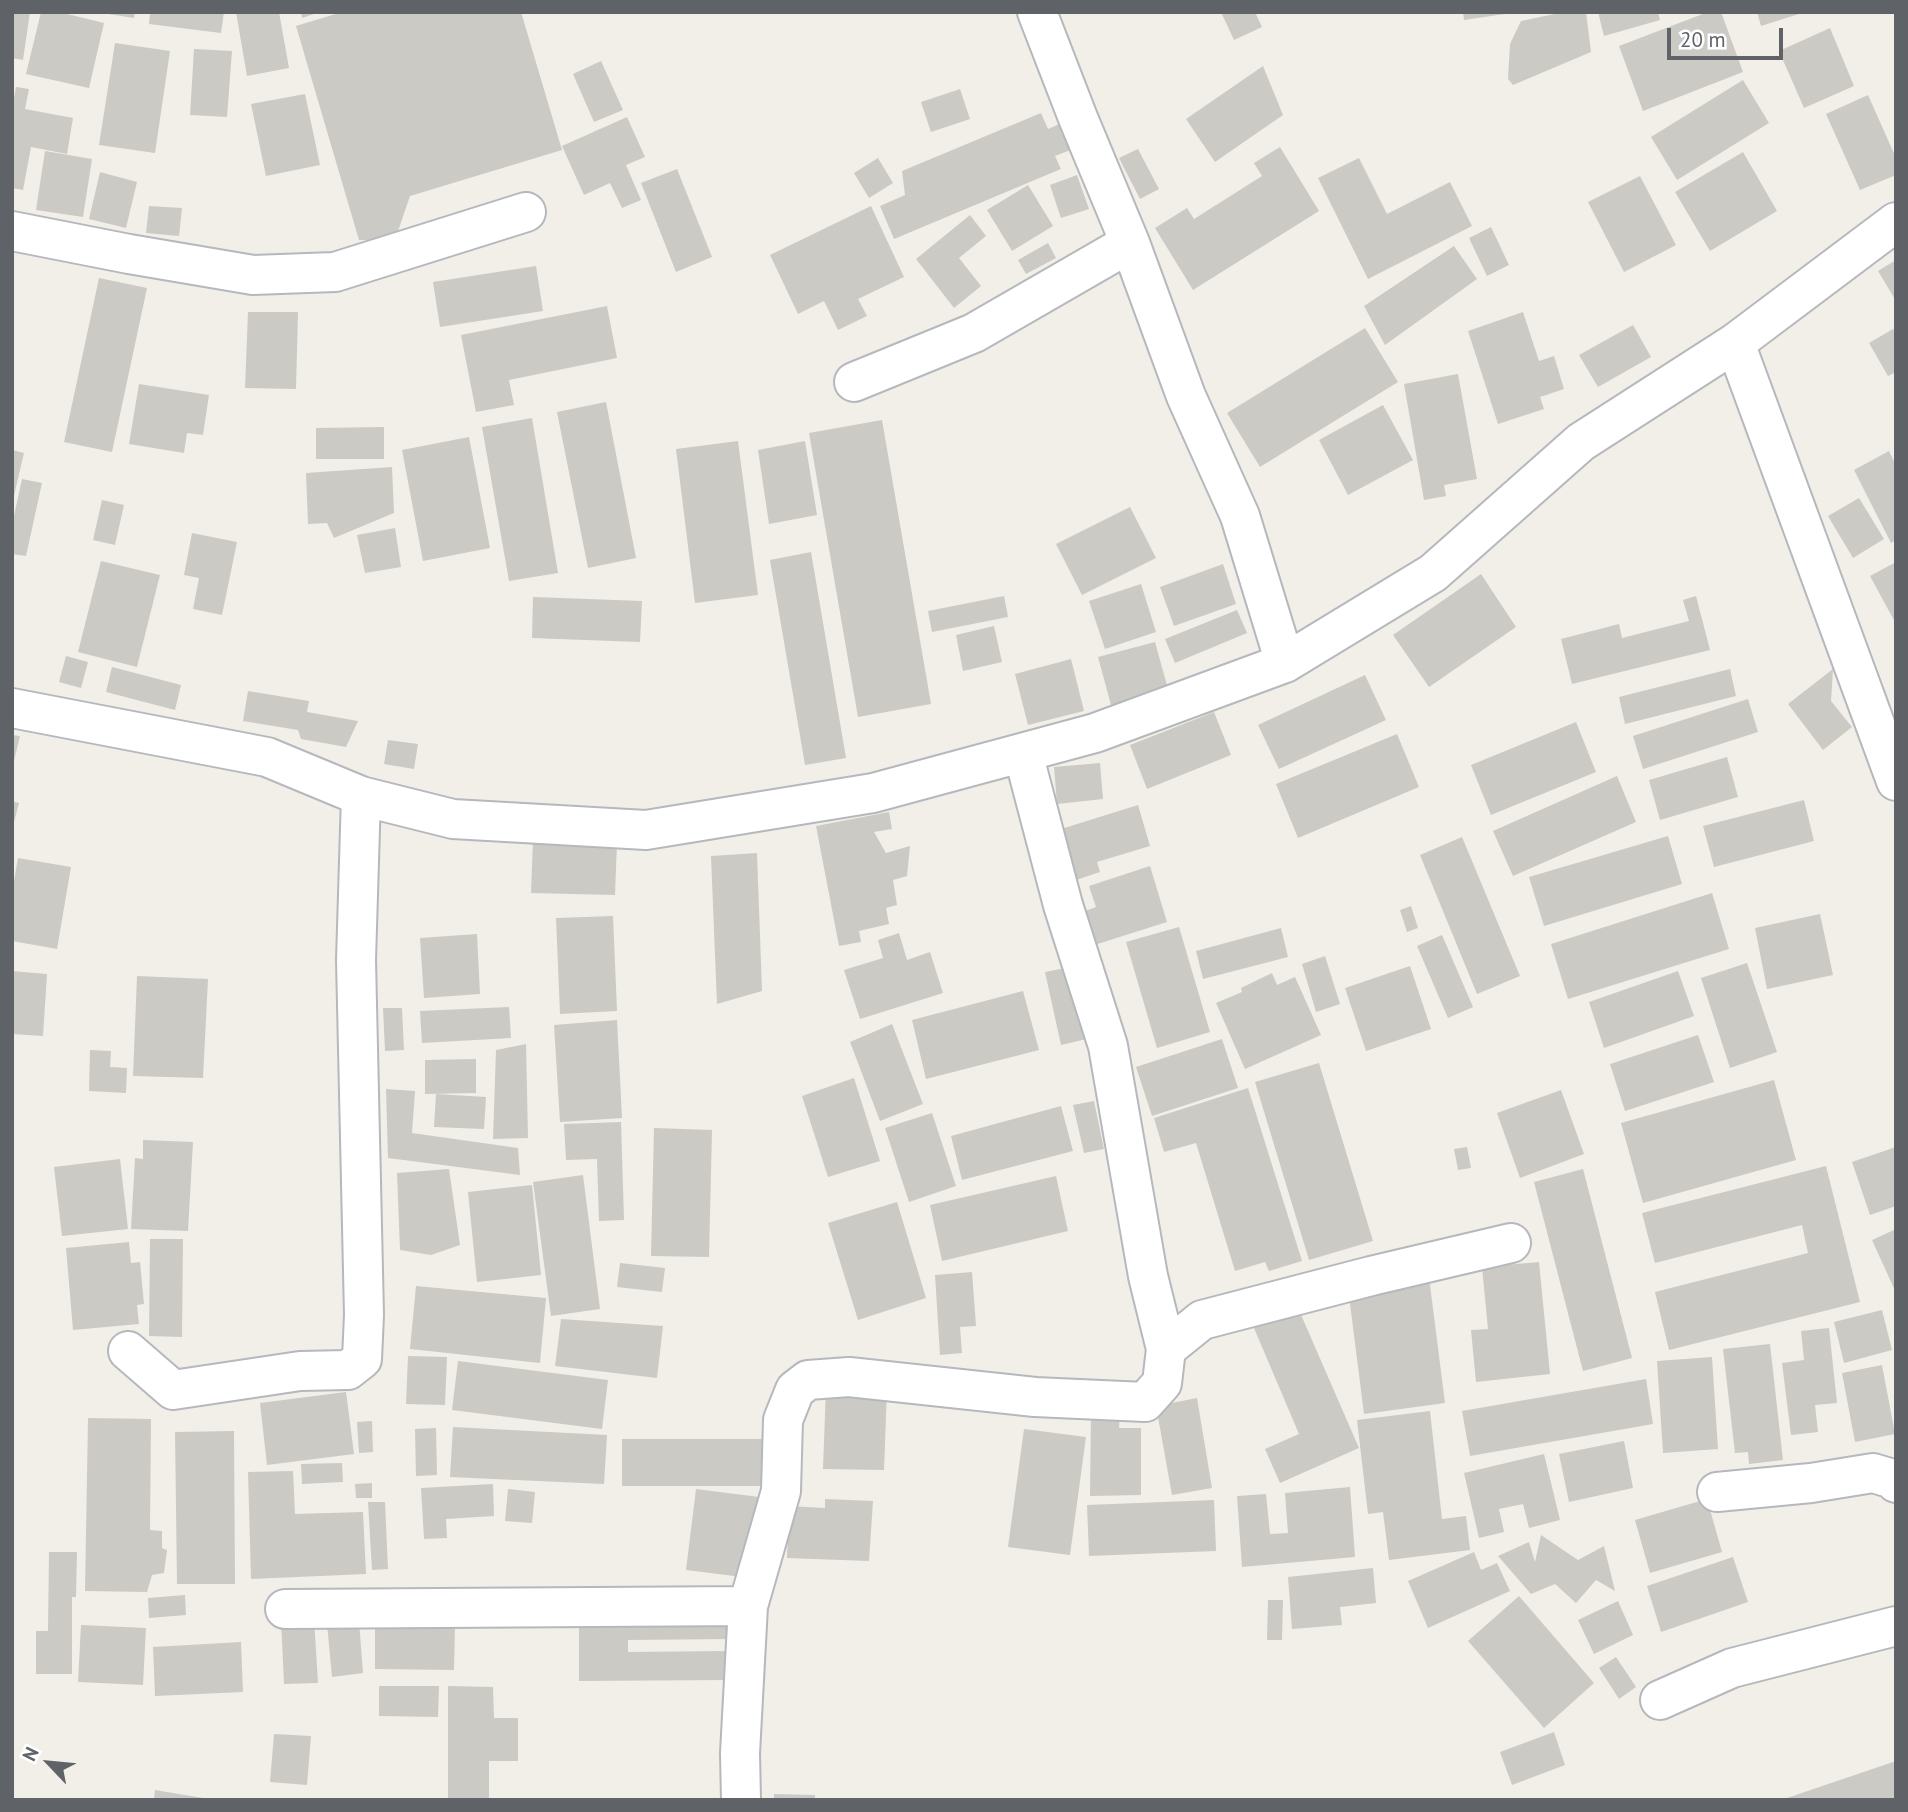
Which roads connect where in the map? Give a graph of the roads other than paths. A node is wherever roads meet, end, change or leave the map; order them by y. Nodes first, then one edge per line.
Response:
1 (1037, 12) edge
2 (526, 212) dead end
3 (1896, 222) edge
4 (12, 231) edge
5 (1130, 243) junction
6 (1735, 343) junction
7 (854, 382) dead end
8 (1284, 663) junction
9 (12, 708) edge
10 (1023, 753) junction
11 (1896, 781) edge
12 (361, 796) junction
13 (1511, 1243) dead end
14 (1166, 1349) junction
15 (128, 1350) dead end
16 (1896, 1483) edge
17 (1717, 1492) dead end
18 (748, 1606) junction
19 (285, 1609) dead end
20 (1896, 1626) edge
21 (1660, 1700) dead end
22 (741, 1800) edge

1 - 5 street
2 - 4 street
3 - 6 street
5 - 7 street
5 - 8 street
6 - 8 street
6 - 11 street
8 - 10 street
9 - 12 street
10 - 12 street
10 - 14 street
12 - 15 street
13 - 14 street
14 - 18 street
16 - 17 street
18 - 19 street
18 - 22 street
20 - 21 street

